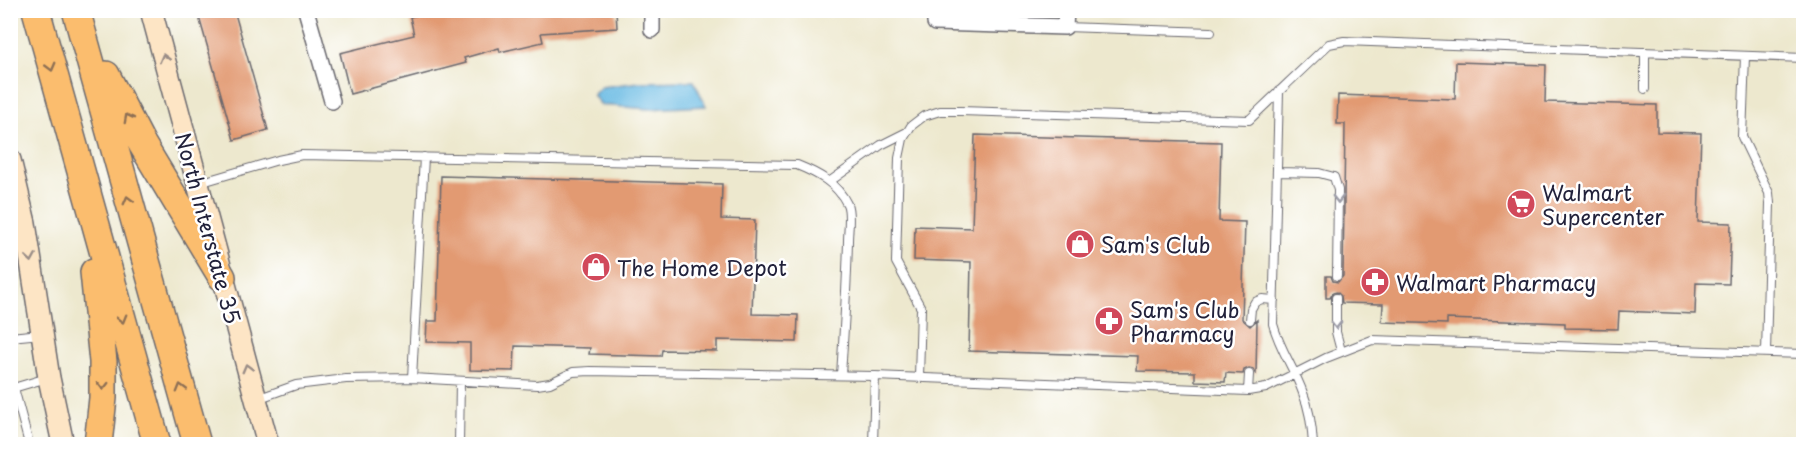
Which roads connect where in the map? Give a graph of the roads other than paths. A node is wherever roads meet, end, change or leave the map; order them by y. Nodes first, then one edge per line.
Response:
1 (36, 10) edge
2 (151, 10) edge
3 (306, 10) edge
4 (652, 10) edge
5 (935, 10) edge
6 (1066, 10) edge
7 (76, 12) edge
8 (1065, 27) junction
9 (652, 30) dead end
10 (1211, 32) dead end
11 (1645, 52) junction
12 (1745, 56) junction
13 (1803, 58) edge
14 (1645, 89) dead end
15 (1279, 91) junction
16 (332, 101) dead end
17 (907, 132) junction
18 (424, 157) junction
19 (12, 171) edge
20 (1278, 172) junction
21 (829, 182) junction
22 (198, 184) junction
23 (88, 202) junction
24 (18, 223) edge
25 (1337, 276) dead end
26 (222, 277) junction
27 (1336, 298) dead end
28 (1274, 300) junction
29 (1250, 320) dead end
30 (42, 334) junction
31 (10, 338) edge
32 (1341, 351) junction
33 (1766, 353) junction
34 (1803, 354) edge
35 (1249, 374) dead end
36 (1295, 374) junction
37 (841, 375) junction
38 (875, 376) junction
39 (919, 377) junction
40 (49, 378) junction
41 (412, 378) junction
42 (460, 381) junction
43 (12, 388) edge
44 (1248, 391) junction
45 (256, 400) junction
46 (29, 444) edge
47 (63, 444) edge
48 (98, 444) edge
49 (157, 444) edge
50 (197, 444) edge
51 (268, 444) edge
52 (459, 444) edge
53 (873, 444) edge
54 (1313, 444) edge

1 -> 23 highway
22 -> 2 main road, North Interstate 35
3 - 16 street
4 - 9 street
5 - 8 street
6 - 8 street
26 -> 7 highway
50 -> 7 highway
8 - 10 lane
11 - 12 lane
11 - 14 lane
11 - 15 lane
12 - 13 lane
12 - 33 lane
15 - 17 lane
15 - 20 lane
17 - 21 lane
17 - 39 lane
18 - 21 lane
18 - 22 lane
18 - 41 lane
19 - 24 main road
20 -> 25 lane
20 - 28 lane
21 - 37 lane
22 - 26 main road, North Interstate 35
23 -> 48 highway
23 -> 49 highway
24 -> 30 main road
45 -> 26 main road, North Interstate 35
27 -> 32 lane
28 - 29 lane
28 - 36 lane
30 - 31 lane
30 - 40 main road
32 - 33 lane
32 - 36 lane
33 - 34 lane
35 - 44 lane
36 - 44 lane
36 - 54 lane
37 - 38 lane
37 - 42 lane
38 - 39 lane
38 - 53 lane
39 - 44 lane
40 - 43 lane
40 - 47 main road
41 - 42 lane
41 - 45 lane
42 - 52 lane
43 - 46 lane
45 - 51 main road, North Interstate 35

